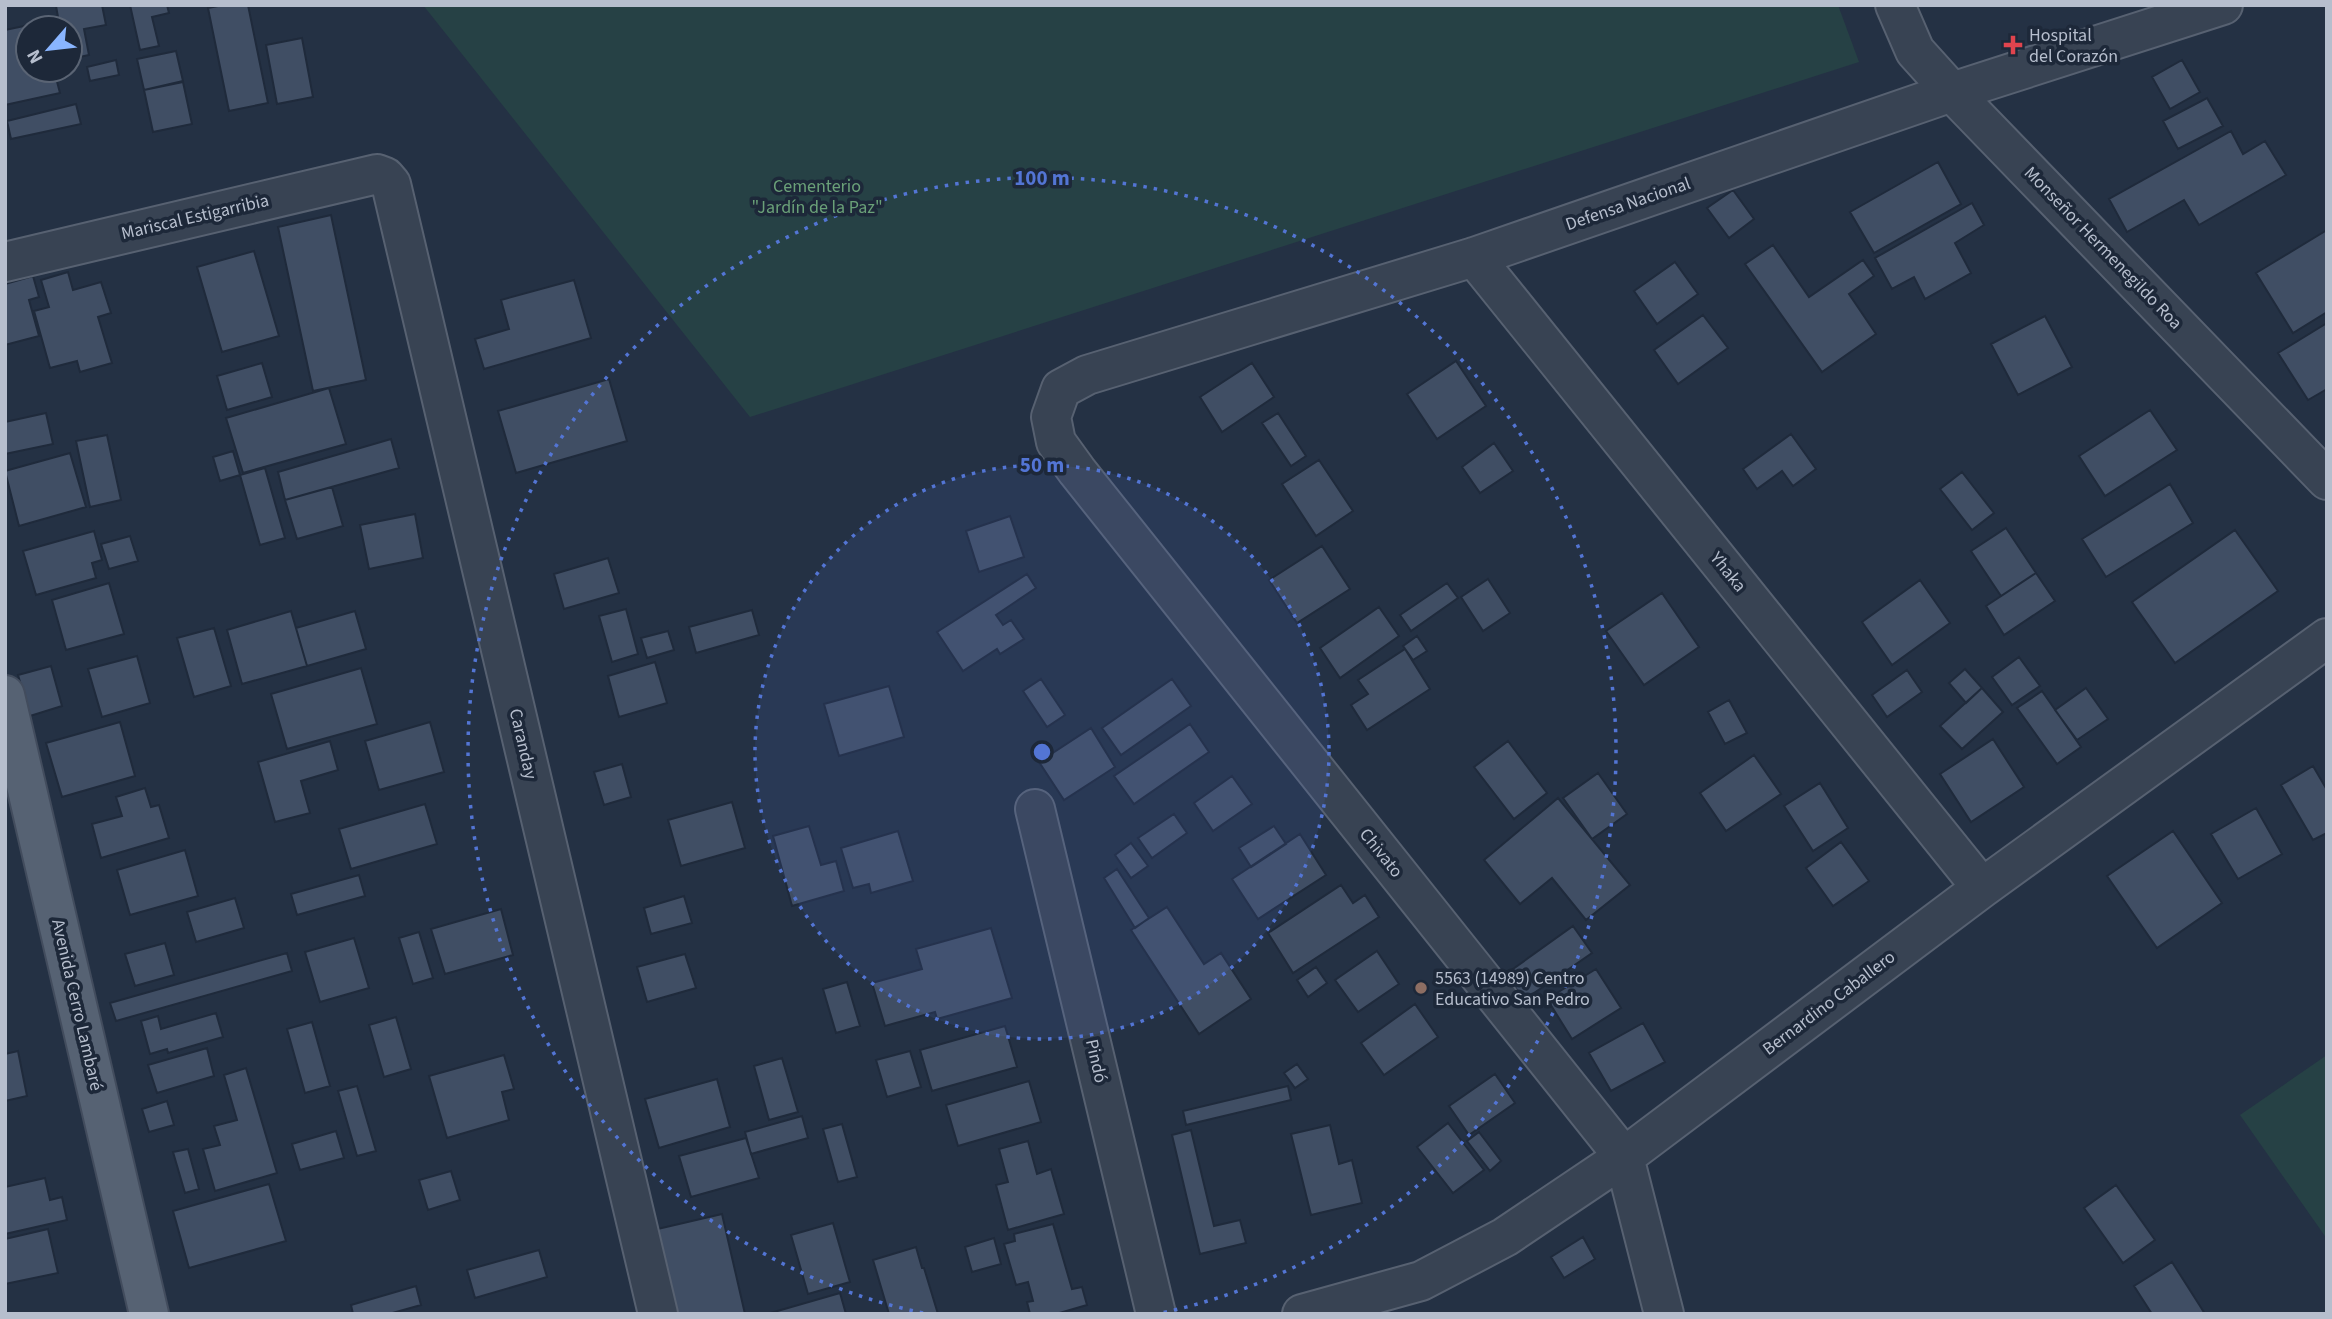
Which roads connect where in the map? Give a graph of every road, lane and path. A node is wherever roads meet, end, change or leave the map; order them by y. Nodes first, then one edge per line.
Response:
1 (1895, 5) edge
2 (2223, 5) edge
3 (1952, 92) junction
4 (385, 177) joint
5 (1474, 257) junction
6 (5, 262) edge
7 (1051, 417) joint
8 (2327, 480) edge
9 (2327, 638) edge
10 (5, 695) edge
11 (1035, 808) dead end
12 (1982, 887) junction
13 (1624, 1157) junction
14 (149, 1314) edge
15 (658, 1314) edge
16 (1156, 1314) edge
17 (1302, 1314) edge
18 (1664, 1314) edge

1 - 3 street, Monseñor Hermenegildo Roa
2 - 3 street, Defensa Nacional
3 - 5 street, Defensa Nacional
3 - 8 street, Monseñor Hermenegildo Roa
4 - 6 street, Mariscal Estigarribia
4 - 15 street, Caranday
5 - 7 street, Defensa Nacional
5 - 12 street, Yhaka
7 - 13 street, Chivato
9 - 12 street, Bernardino Caballero
10 - 14 main road, Avenida Cerro Lambaré
11 - 16 street, Pindó
12 - 13 street, Bernardino Caballero
13 - 17 street, Bernardino Caballero
13 - 18 street, Chivato

